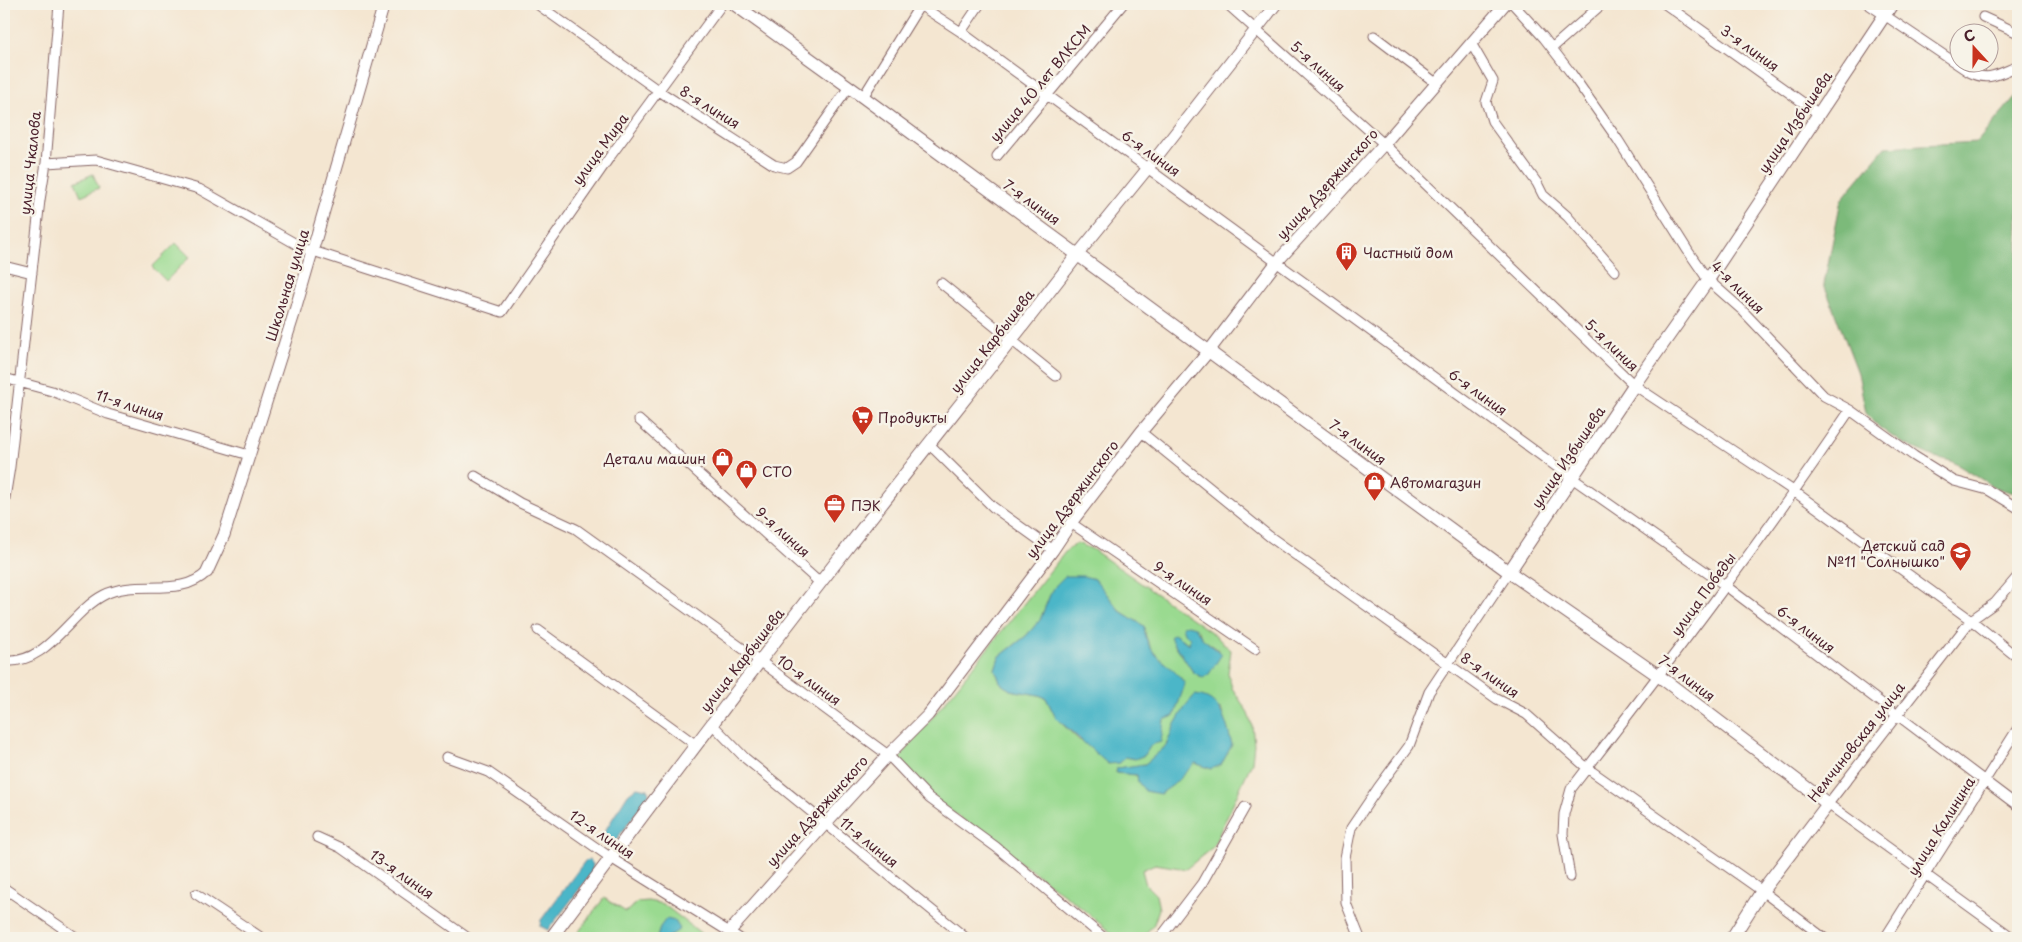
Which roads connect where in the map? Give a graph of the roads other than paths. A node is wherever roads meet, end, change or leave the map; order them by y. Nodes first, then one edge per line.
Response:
1 (59, 4) edge
2 (384, 4) edge
3 (537, 4) edge
4 (722, 4) edge
5 (734, 4) edge
6 (919, 4) edge
7 (980, 4) edge
8 (1123, 4) edge
9 (1227, 4) edge
10 (1276, 4) edge
11 (1505, 4) edge
12 (1514, 4) edge
13 (1602, 4) edge
14 (1665, 4) edge
15 (1868, 4) edge
16 (1892, 4) edge
17 (1885, 15) junction
18 (1983, 16) dead end
19 (1257, 29) junction
20 (961, 32) junction
21 (2018, 33) edge
22 (1374, 36) dead end
23 (1471, 43) junction
24 (1552, 48) junction
25 (2018, 66) edge
26 (1436, 84) junction
27 (849, 87) junction
28 (659, 91) junction
29 (1047, 95) junction
30 (864, 97) junction
31 (1819, 114) junction
32 (1384, 144) junction
33 (997, 156) dead end
34 (46, 163) junction
35 (1148, 168) junction
36 (313, 252) junction
37 (1078, 254) junction
38 (1276, 263) junction
39 (4, 266) edge
40 (1615, 271) dead end
41 (32, 274) junction
42 (1708, 280) junction
43 (941, 283) dead end
44 (1012, 340) junction
45 (1208, 350) junction
46 (1056, 376) dead end
47 (4, 378) edge
48 (19, 382) junction
49 (1634, 385) junction
50 (1850, 410) junction
51 (639, 420) dead end
52 (1141, 432) junction
53 (930, 444) junction
54 (249, 455) junction
55 (475, 476) dead end
56 (1572, 478) junction
57 (1795, 492) junction
58 (4, 504) edge
59 (2018, 508) edge
60 (1071, 522) junction
61 (1053, 550) junction
62 (207, 572) joint
63 (1510, 572) junction
64 (2018, 576) edge
65 (820, 583) junction
66 (1726, 586) junction
67 (1971, 620) junction
68 (538, 630) dead end
69 (1256, 649) dead end
70 (2018, 658) edge
71 (4, 660) edge
72 (760, 661) junction
73 (1448, 663) junction
74 (1659, 676) junction
75 (1897, 714) junction
76 (712, 724) junction
77 (2018, 728) edge
78 (696, 745) junction
79 (888, 755) junction
80 (447, 757) dead end
81 (1587, 768) junction
82 (1985, 782) junction
83 (1828, 804) junction
84 (2018, 806) edge
85 (1245, 807) dead end
86 (825, 824) junction
87 (317, 837) dead end
88 (611, 858) junction
89 (1926, 875) junction
90 (1570, 877) dead end
91 (4, 888) edge
92 (1762, 891) junction
93 (196, 894) dead end
94 (734, 935) edge
95 (77, 938) edge
96 (262, 938) edge
97 (468, 938) edge
98 (552, 938) edge
99 (966, 938) edge
100 (1104, 938) edge
101 (1160, 938) edge
102 (1360, 938) edge
103 (1732, 938) edge
104 (1824, 938) edge
105 (1885, 938) edge
106 (2013, 938) edge

1 - 34 street, улица Чкалова
2 - 36 street, Школьная улица
3 - 28 street, 8-я линия
4 - 28 street, улица Мира
5 - 27 main road, 7-я линия
6 - 20 street, 6-я линия
6 - 30 street
7 - 20 street
8 - 29 street, улица 40 лет ВЛКСМ
9 - 19 street, 5-я линия
10 - 19 street, улица Карбышева
11 - 23 street, улица Дзержинского
12 - 24 street, 4-я линия
13 - 24 street
14 - 31 street, 3-я линия
15 - 17 street
16 - 17 main road, улица Избышева
17 - 25 street
17 - 31 main road, улица Избышева
18 - 21 street
19 - 32 street, 5-я линия
19 - 35 street, улица Карбышева
20 - 29 street, 6-я линия
22 - 26 street
23 - 26 street, улица Дзержинского
23 - 40 street
24 - 42 street, 4-я линия
26 - 32 street, улица Дзержинского
27 - 28 street, 8-я линия
27 - 30 main road, 7-я линия
28 - 36 street, улица Мира
29 - 33 street, улица 40 лет ВЛКСМ
29 - 35 street, 6-я линия
30 - 37 main road, 7-я линия
31 - 42 main road, улица Избышева
32 - 38 street, улица Дзержинского
32 - 49 street, 5-я линия
34 - 36 street
34 - 41 street, улица Чкалова
35 - 37 street, улица Карбышева
35 - 38 street, 6-я линия
36 - 54 street, Школьная улица
37 - 44 main road, улица Карбышева
37 - 45 main road, 7-я линия
38 - 45 street, улица Дзержинского
38 - 56 street, 6-я линия
39 - 41 street
41 - 48 street, улица Чкалова
42 - 49 main road, улица Избышева
42 - 50 street, 4-я линия
43 - 44 street
44 - 46 street
44 - 53 main road, улица Карбышева
45 - 52 street, улица Дзержинского
45 - 63 main road, 7-я линия
47 - 48 street, 11-я линия
48 - 54 street, 11-я линия
48 - 58 street, улица Чкалова
49 - 56 main road, улица Избышева
49 - 57 street, 5-я линия
50 - 57 street, улица Победы
50 - 59 street, 4-я линия
51 - 65 street, 9-я линия
52 - 60 street, улица Дзержинского
52 - 73 street, 8-я линия
53 - 61 street
53 - 65 main road, улица Карбышева
54 - 62 street, Школьная улица
55 - 72 street, 10-я линия
56 - 63 main road, улица Избышева
56 - 66 street, 6-я линия
57 - 66 street, улица Победы
57 - 67 street, 5-я линия
60 - 61 street, улица Дзержинского
60 - 69 street, 9-я линия
61 - 79 street, улица Дзержинского
62 - 71 street
63 - 73 street, улица Избышева
63 - 74 main road, 7-я линия
64 - 67 street, Немчиновская улица
65 - 72 main road, улица Карбышева
66 - 74 street, улица Победы
66 - 75 street, 6-я линия
67 - 70 street, 5-я линия
67 - 75 street, Немчиновская улица
68 - 78 street
72 - 76 main road, улица Карбышева
72 - 79 street, 10-я линия
73 - 81 street, 8-я линия
73 - 102 street, улица Избышева
74 - 81 street, улица Победы
74 - 83 main road, 7-я линия
75 - 82 street, 6-я линия
75 - 83 street, Немчиновская улица
76 - 78 main road, улица Карбышева
76 - 86 street, 11-я линия
77 - 82 street, улица Калинина
78 - 88 main road, улица Карбышева
79 - 86 street, улица Дзержинского
79 - 100 street, 10-я линия
80 - 88 street, 12-я линия
81 - 90 street, улица Победы
81 - 92 street, 8-я линия
82 - 84 street, 6-я линия
82 - 89 street, улица Калинина
83 - 89 street, 7-я линия
83 - 92 main road, Немчиновская улица
85 - 101 street
86 - 94 street, улица Дзержинского
86 - 99 street, 11-я линия
87 - 97 street, 13-я линия
88 - 94 street, 12-я линия
88 - 98 main road, улица Карбышева
89 - 105 street, улица Калинина
89 - 106 street, 7-я линия
91 - 95 street
92 - 103 main road, Немчиновская улица
92 - 104 street, 8-я линия
93 - 96 street

